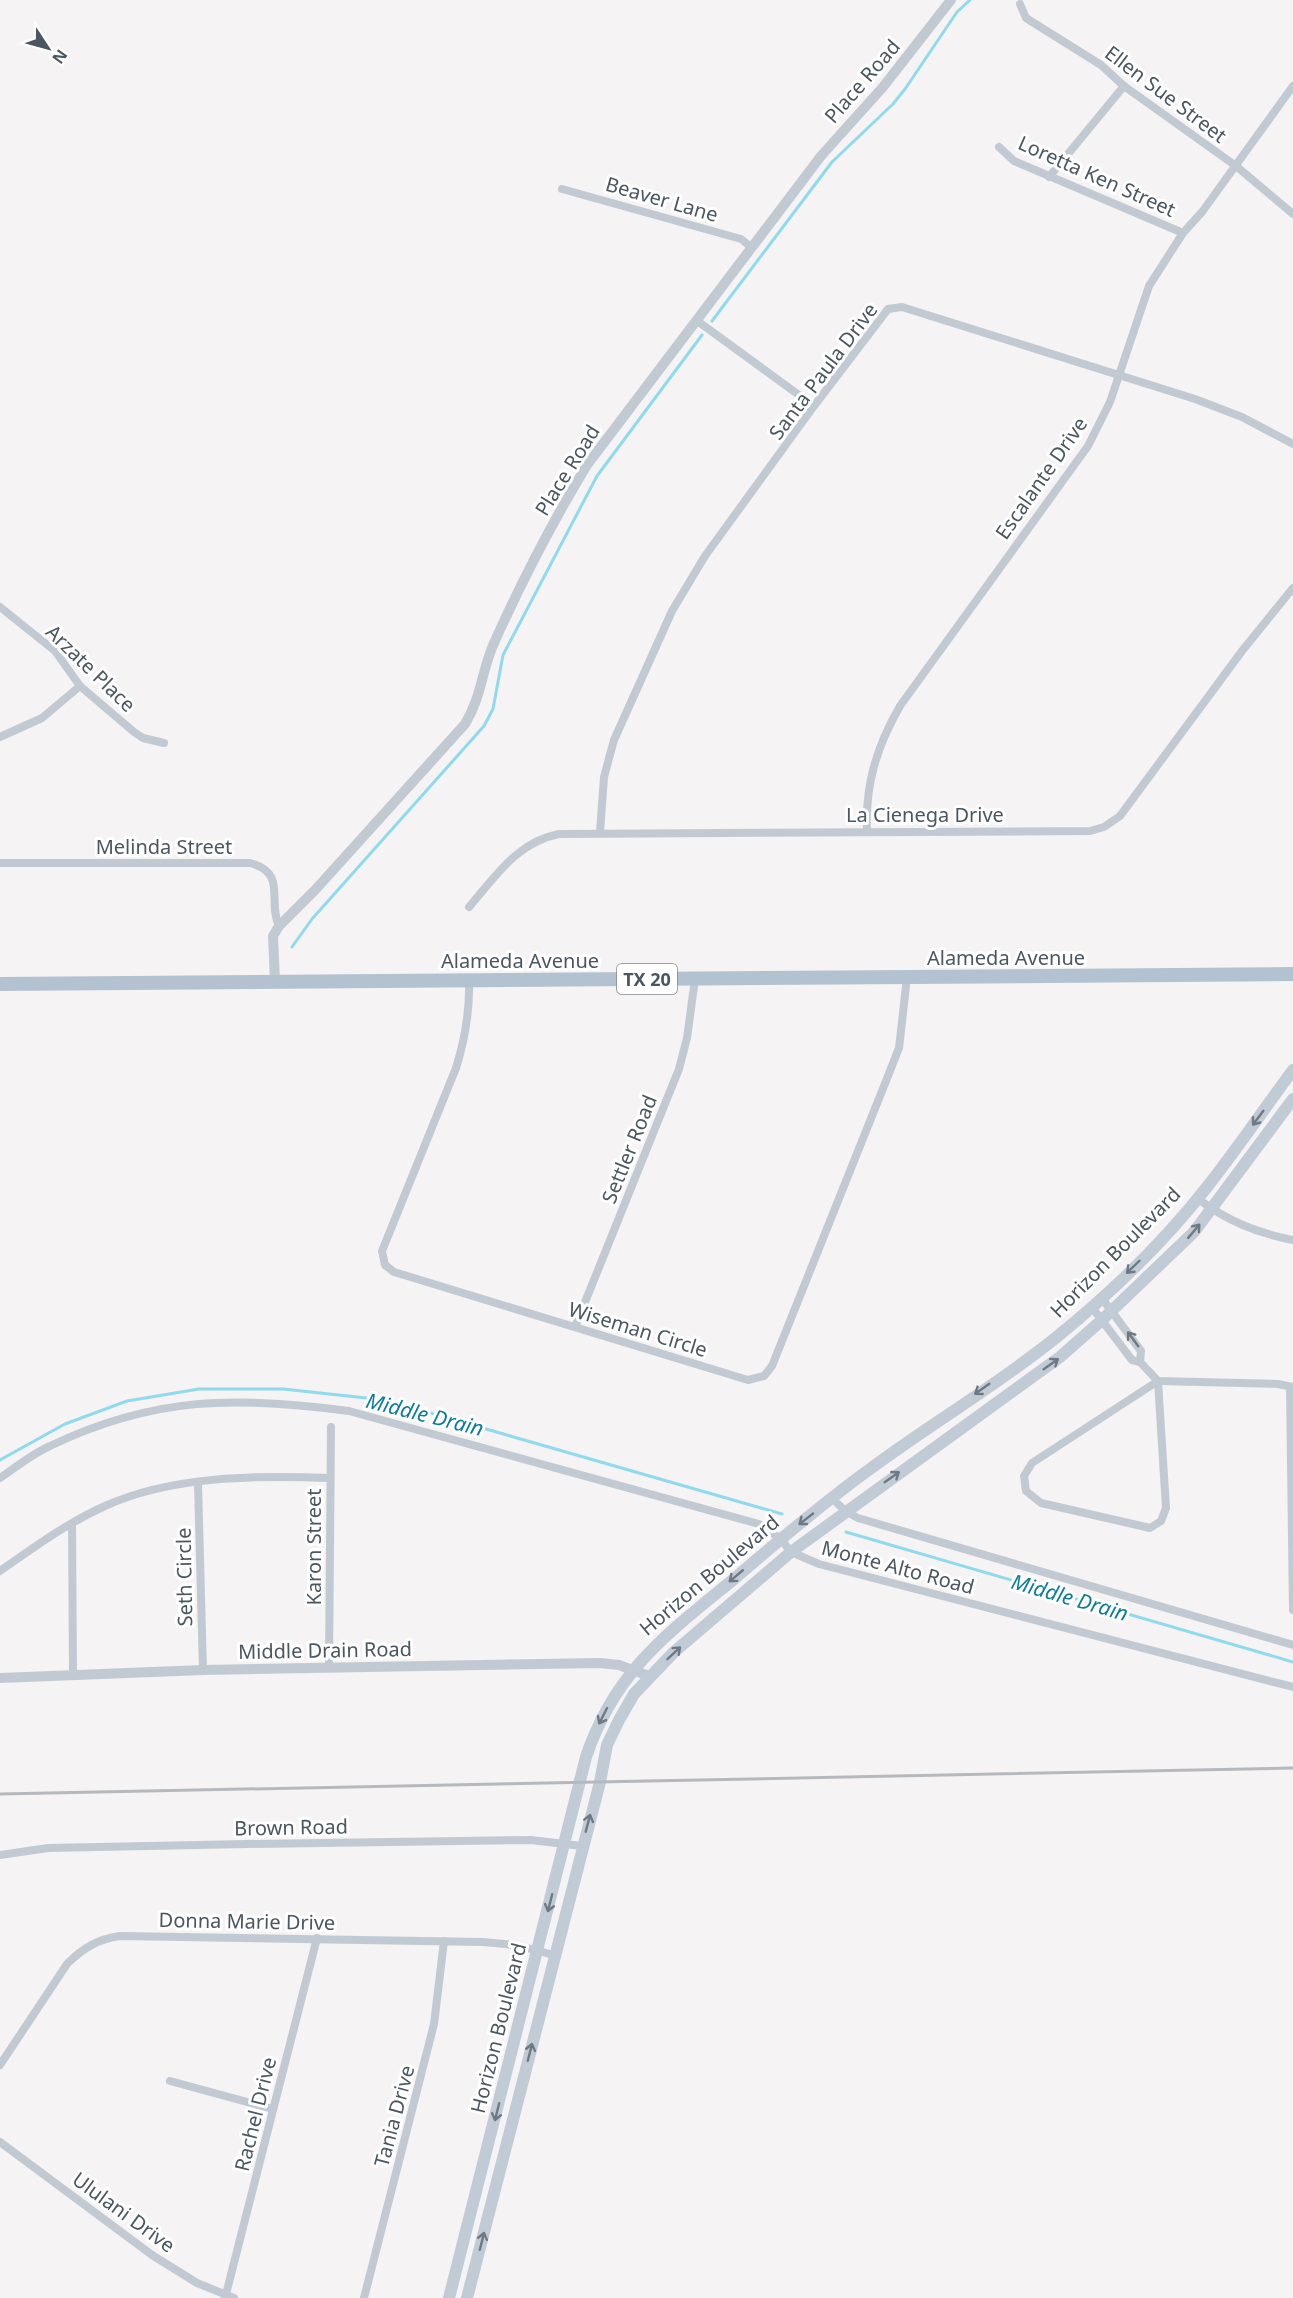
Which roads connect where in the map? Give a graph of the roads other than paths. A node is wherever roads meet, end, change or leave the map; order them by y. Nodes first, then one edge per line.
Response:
1 (951, 0) edge
2 (1020, 4) dead end
3 (1124, 86) junction
4 (1293, 86) edge
5 (999, 147) dead end
6 (1236, 166) junction
7 (1048, 177) junction
8 (562, 189) dead end
9 (1293, 214) edge
10 (1183, 233) junction
11 (751, 247) junction
12 (696, 320) junction
13 (1119, 375) junction
14 (814, 406) junction
15 (1293, 444) edge
16 (1293, 588) edge
17 (0, 607) edge
18 (80, 686) junction
19 (0, 737) edge
20 (164, 743) dead end
21 (867, 831) junction
22 (600, 832) junction
23 (0, 863) edge
24 (469, 907) dead end
25 (279, 926) junction
26 (1293, 974) edge
27 (907, 977) junction
28 (695, 979) junction
29 (469, 980) junction
30 (274, 981) junction
31 (0, 984) edge
32 (1293, 1071) edge
33 (1293, 1099) edge
34 (1197, 1198) junction
35 (1210, 1208) junction
36 (1293, 1240) edge
37 (1101, 1297) junction
38 (1091, 1306) junction
39 (1113, 1311) junction
40 (1102, 1320) junction
41 (575, 1327) junction
42 (1140, 1362) junction
43 (1158, 1381) junction
44 (1292, 1387) edge
45 (331, 1427) dead end
46 (0, 1478) edge
47 (329, 1478) junction
48 (198, 1484) junction
49 (832, 1498) junction
50 (844, 1511) junction
51 (72, 1524) junction
52 (781, 1539) junction
53 (791, 1552) junction
54 (1293, 1570) edge
55 (0, 1571) edge
56 (1293, 1610) edge
57 (1293, 1645) edge
58 (329, 1667) junction
59 (203, 1670) junction
60 (632, 1670) junction
61 (73, 1674) junction
62 (649, 1676) junction
63 (0, 1678) edge
64 (1293, 1687) edge
65 (564, 1844) junction
66 (582, 1846) junction
67 (0, 1855) edge
68 (317, 1938) junction
69 (444, 1941) junction
70 (538, 1951) junction
71 (555, 1955) junction
72 (0, 2065) edge
73 (170, 2081) dead end
74 (273, 2109) junction
75 (0, 2142) edge
76 (228, 2297) edge
77 (364, 2298) edge
78 (449, 2298) edge
79 (467, 2298) edge

1 - 11 street, Place Road
2 - 3 street, Ellen Sue Street
3 - 6 street, Ellen Sue Street
3 - 7 street
4 - 6 street, Escalante Drive
5 - 7 street, Loretta Ken Street
6 - 9 street, Ellen Sue Street
6 - 10 street, Escalante Drive
7 - 10 street, Loretta Ken Street
8 - 11 street, Beaver Lane
10 - 13 street, Escalante Drive
11 - 12 street, Place Road
12 - 14 street
12 - 25 street, Place Road
13 - 14 street, Santa Paula Drive
13 - 15 street, Santa Paula Drive
13 - 21 street, Escalante Drive
14 - 22 street, Santa Paula Drive
16 - 21 street, La Cienega Drive
17 - 18 street, Arzate Place
18 - 19 street
18 - 20 street, Arzate Place
21 - 22 street, La Cienega Drive
22 - 24 street, La Cienega Drive
23 - 25 street, Melinda Street
25 - 30 street
26 - 27 main road, Alameda Avenue / TX 20
27 - 28 main road, Alameda Avenue / TX 20
27 - 41 street, Wiseman Circle
28 - 29 main road, Alameda Avenue / TX 20
28 - 41 street, Settler Road
29 - 30 main road, Alameda Avenue / TX 20
29 - 41 street, Wiseman Circle
30 - 31 main road, Alameda Avenue / TX 20
32 -> 34 main road, Horizon Boulevard
33 - 35 main road, Horizon Boulevard
34 - 35 street
34 -> 37 main road, Horizon Boulevard
35 - 36 street
39 -> 35 main road, Horizon Boulevard
37 - 38 main road, Horizon Boulevard
37 - 39 street
38 - 40 street
38 -> 49 main road, Horizon Boulevard
39 - 40 main road, Horizon Boulevard
42 -> 39 street
40 - 42 street
50 -> 40 main road, Horizon Boulevard
42 - 43 street
43 - 43 street
43 - 44 street
44 - 54 street
45 - 47 street, Karon Street
46 - 52 street, Monte Alto Road
47 - 48 street
47 - 58 street, Karon Street
48 - 51 street
48 - 59 street, Seth Circle
49 - 50 street
49 -> 52 main road, Horizon Boulevard
50 - 53 main road, Horizon Boulevard
50 - 57 street
51 - 55 street
51 - 61 street
52 - 53 street, Monte Alto Road
52 -> 60 main road, Horizon Boulevard
62 -> 53 main road, Horizon Boulevard
53 - 64 street, Monte Alto Road
54 - 56 street
58 - 59 street, Middle Drain Road
58 - 60 street, Middle Drain Road
59 - 61 street, Middle Drain Road
60 - 62 street, Middle Drain Road
60 -> 65 main road, Horizon Boulevard
61 - 63 street, Middle Drain Road
66 -> 62 main road, Horizon Boulevard
65 - 66 street, Brown Road
65 - 67 street, Brown Road
65 -> 70 main road, Horizon Boulevard
66 - 71 main road, Horizon Boulevard
68 - 69 street, Donna Marie Drive
68 - 72 street, Donna Marie Drive
68 - 74 street, Rachel Drive
69 - 70 street, Donna Marie Drive
69 - 77 street, Tania Drive
70 - 71 street, Donna Marie Drive
70 -> 78 main road, Horizon Boulevard
79 -> 71 main road, Horizon Boulevard
73 - 74 street
74 - 76 street, Rachel Drive
75 - 76 street, Ululani Drive

